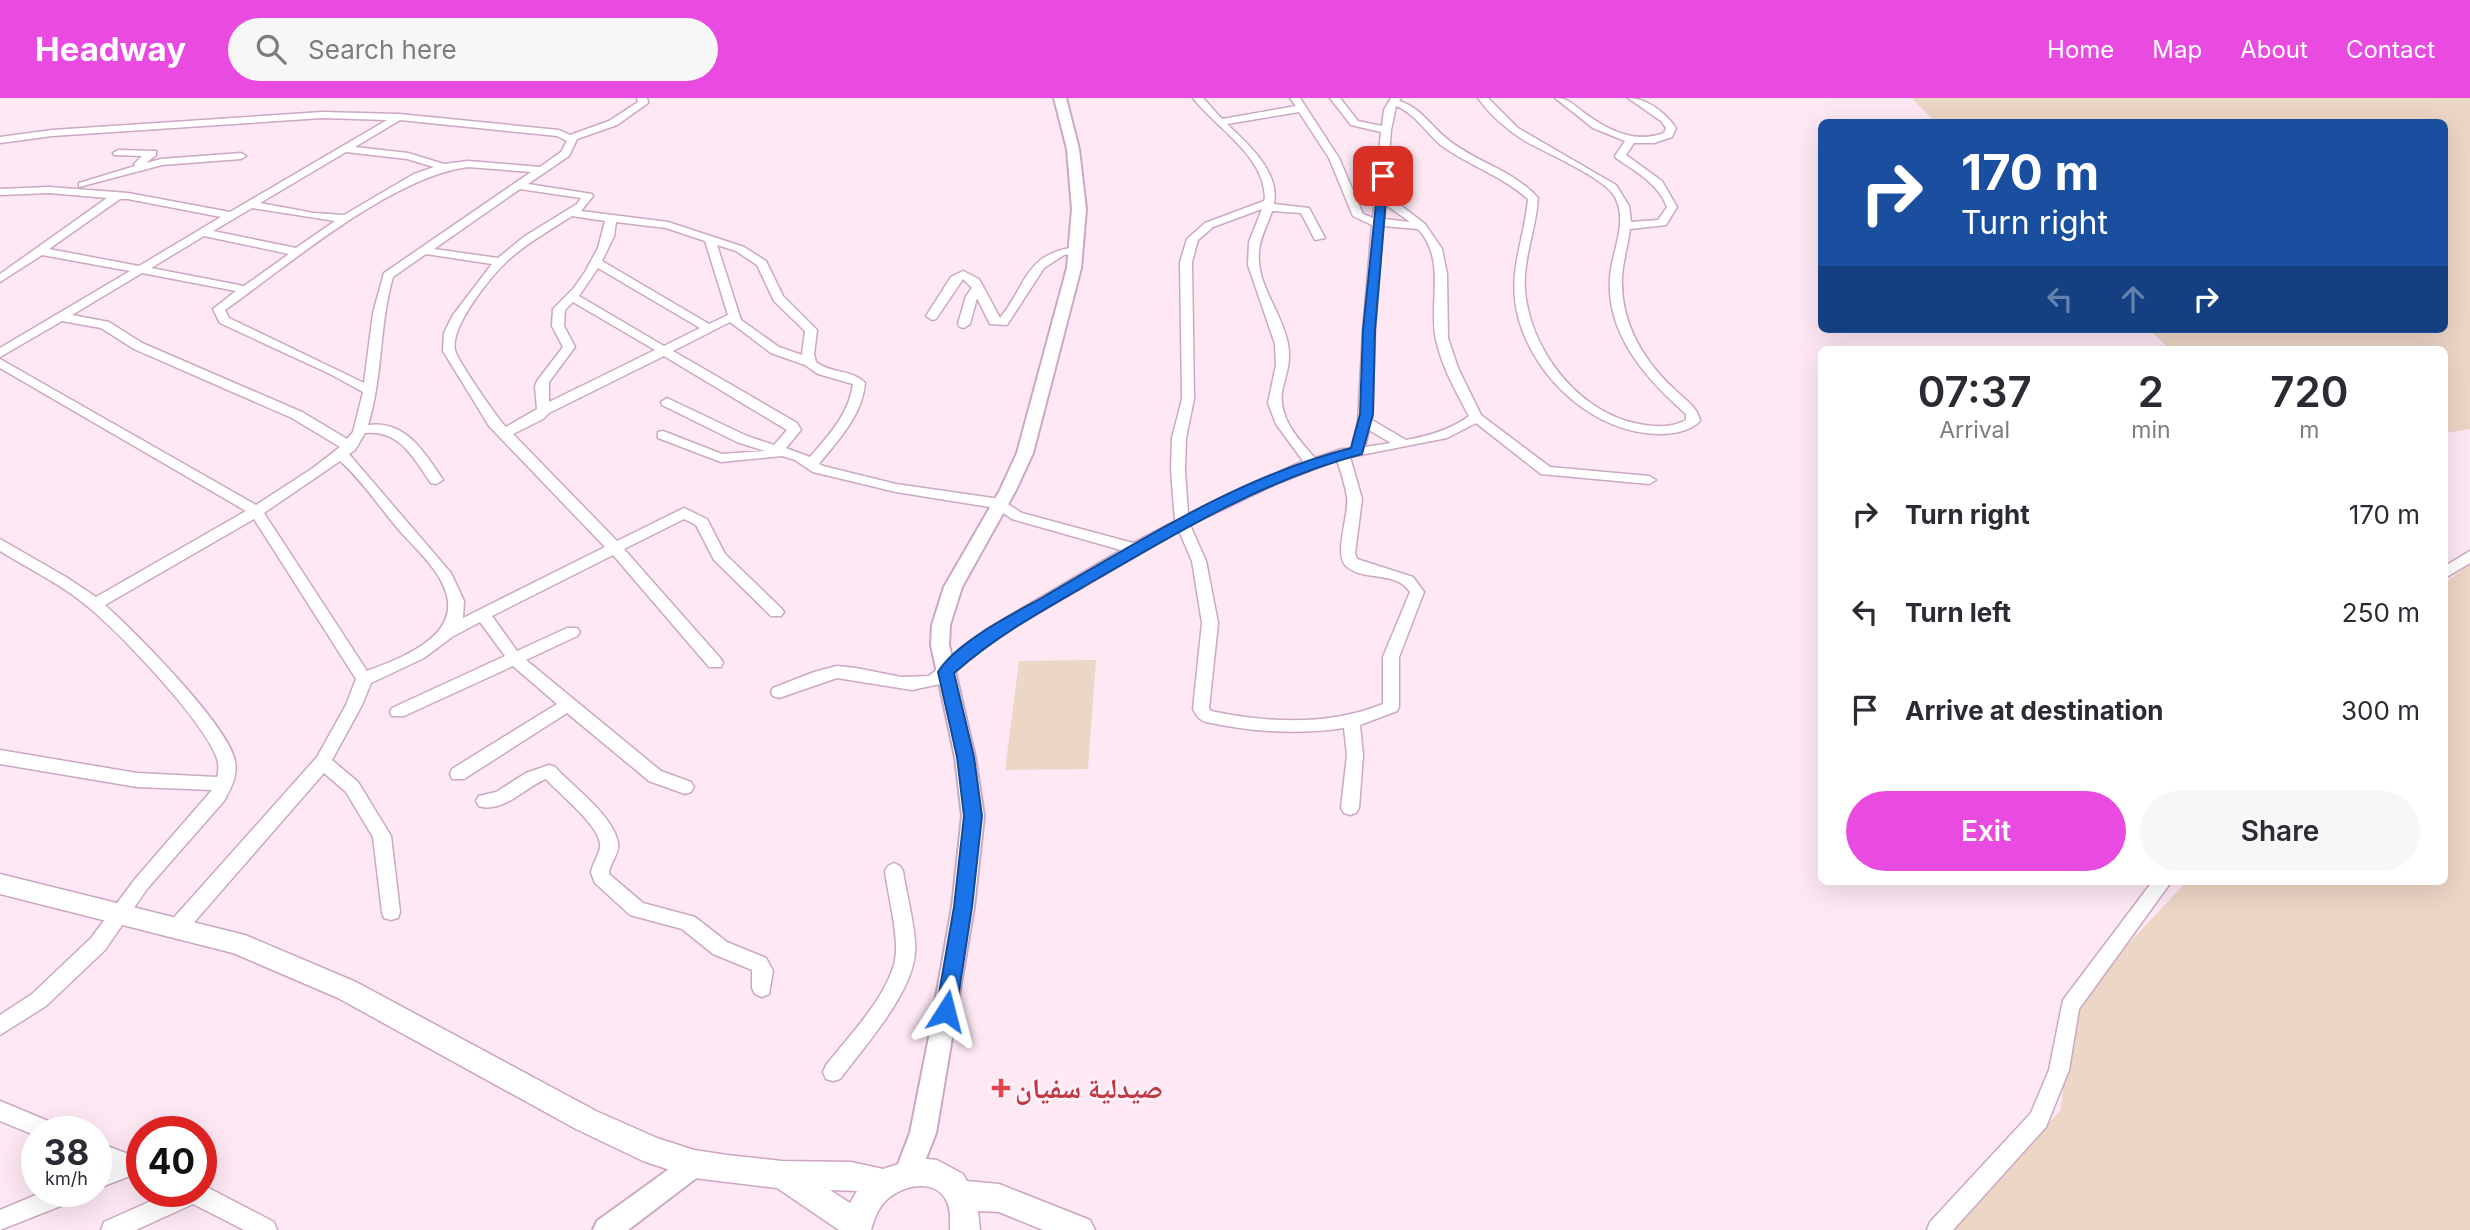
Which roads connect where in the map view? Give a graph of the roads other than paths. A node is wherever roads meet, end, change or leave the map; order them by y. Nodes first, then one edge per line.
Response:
1 (642, 98) edge
2 (1060, 98) edge
3 (1198, 98) edge
4 (1295, 98) edge
5 (1335, 98) edge
6 (1483, 98) edge
7 (1560, 98) edge
8 (1633, 98) edge
9 (1395, 100) edge
10 (1303, 108) junction
11 (398, 117) junction
12 (1220, 122) junction
13 (1386, 131) junction
14 (571, 138) junction
15 (0, 140) edge
16 (1632, 140) junction
17 (346, 149) junction
18 (118, 153) dead end
19 (241, 156) dead end
20 (444, 167) junction
21 (543, 170) junction
22 (118, 173) junction
23 (83, 184) junction
24 (520, 186) junction
25 (0, 190) edge
26 (122, 195) junction
27 (1382, 196) junction
28 (1270, 204) junction
29 (252, 205) junction
30 (571, 213) junction
31 (233, 216) junction
32 (611, 217) junction
33 (346, 218) junction
34 (1377, 222) junction
35 (1420, 226) junction
36 (1625, 226) junction
37 (204, 233) junction
38 (1319, 238) dead end
39 (710, 240) junction
40 (1077, 250) junction
41 (41, 251) junction
42 (425, 251) junction
43 (297, 252) junction
44 (500, 262) junction
45 (596, 262) junction
46 (143, 268) junction
47 (0, 279) edge
48 (978, 288) junction
49 (244, 289) junction
50 (573, 297) junction
51 (932, 316) dead end
52 (60, 317) junction
53 (732, 317) junction
54 (964, 324) dead end
55 (708, 328) junction
56 (662, 350) junction
57 (0, 353) edge
58 (808, 362) junction
59 (0, 363) edge
60 (370, 391) junction
61 (667, 402) dead end
62 (544, 410) junction
63 (1476, 417) junction
64 (1365, 422) junction
65 (360, 430) junction
66 (505, 433) junction
67 (663, 435) dead end
68 (1404, 444) junction
69 (346, 451) junction
70 (781, 452) junction
71 (1350, 452) junction
72 (1312, 463) junction
73 (810, 466) junction
74 (436, 480) dead end
75 (1649, 480) dead end
76 (1000, 503) junction
77 (255, 510) junction
78 (1182, 522) junction
79 (0, 544) edge
80 (1142, 546) junction
81 (614, 547) junction
82 (2470, 556) edge
83 (2448, 571) edge
84 (95, 604) junction
85 (776, 612) dead end
86 (482, 614) junction
87 (572, 632) dead end
88 (443, 634) junction
89 (515, 659) junction
90 (715, 663) dead end
91 (946, 672) junction
92 (364, 680) junction
93 (779, 692) dead end
94 (568, 705) junction
95 (398, 712) dead end
96 (1351, 722) junction
97 (0, 757) edge
98 (323, 762) junction
99 (458, 775) dead end
100 (225, 785) junction
101 (685, 787) dead end
102 (485, 802) dead end
103 (1350, 808) dead end
104 (894, 871) dead end
105 (0, 884) edge
106 (2160, 885) edge
107 (391, 912) dead end
108 (119, 915) junction
109 (176, 929) junction
110 (762, 988) dead end
111 (0, 1026) edge
112 (833, 1073) dead end
113 (0, 1111) edge
114 (20, 1120) joint
115 (0, 1127) edge
116 (694, 1164) junction
117 (782, 1175) junction
118 (895, 1177) junction
119 (962, 1195) junction
120 (217, 1204) edge
121 (33, 1207) edge
122 (162, 1207) edge
123 (0, 1221) edge
124 (856, 1227) edge
125 (1056, 1227) edge
126 (112, 1230) edge
127 (264, 1230) edge
128 (606, 1230) edge
129 (965, 1230) edge
130 (1938, 1230) edge

1 - 14 street
2 - 40 street
3 - 12 street
4 - 10 street
5 - 13 street
6 - 36 street
7 - 16 street
8 - 16 street
9 - 13 street
9 - 36 street
10 - 12 street
10 - 34 street
11 - 14 street
11 - 15 street
11 - 17 street
12 - 28 street
13 - 27 street
14 - 21 street
16 - 36 street
17 - 20 street
17 - 29 street
18 - 22 street
19 - 22 street
20 - 21 street
20 - 33 street
21 - 24 street
22 - 23 street
23 - 25 street
23 - 26 street
24 - 30 street
24 - 42 street
25 - 26 street
26 - 31 street
26 - 41 street
27 - 34 street
27 - 35 street
28 - 38 street
28 - 72 street
28 - 78 street
29 - 31 street
29 - 33 street
30 - 32 street
30 - 44 street
31 - 37 street
32 - 39 street
32 - 45 street
33 - 43 street
34 - 35 street
34 - 64 street
35 - 63 street
37 - 43 street
37 - 46 street
39 - 53 street
39 - 58 street
40 - 48 street
40 - 76 street
41 - 46 street
41 - 47 street
42 - 44 street
42 - 60 street
43 - 49 street
44 - 66 street
45 - 50 street
45 - 55 street
46 - 49 street
46 - 52 street
48 - 51 street
48 - 54 street
49 - 60 street
50 - 56 street
50 - 62 street
52 - 57 street
52 - 69 street
53 - 55 street
53 - 58 street
55 - 56 street
56 - 62 street
56 - 70 street
58 - 73 street
59 - 77 street
60 - 65 street
61 - 70 street
62 - 66 street
63 - 68 street
63 - 75 street
64 - 68 street
64 - 71 street
65 - 69 street
65 - 74 street
66 - 81 street
67 - 70 street
68 - 71 street
69 - 77 street
69 - 88 street
70 - 73 street
71 - 72 street
71 - 96 street
72 - 78 street
73 - 76 street
76 - 80 street
76 - 91 street
77 - 84 street
77 - 92 street
78 - 80 street
78 - 96 street
79 - 84 street
80 - 91 street
81 - 85 street
81 - 86 street
81 - 90 street
82 - 83 street
84 - 100 street
86 - 88 street
86 - 89 street
87 - 89 street
88 - 92 street
89 - 94 street
89 - 95 street
91 - 93 street
91 - 118 street
92 - 98 street
94 - 99 street
94 - 101 street
96 - 103 street
97 - 100 street
98 - 107 street
98 - 109 street
100 - 108 street
102 - 110 street
104 - 112 street
105 - 108 main road
106 - 130 street
108 - 109 main road
108 - 111 street
109 - 116 main road
113 - 114 street
114 - 115 street
116 - 117 main road
116 - 128 street
117 - 118 main road
117 - 124 main road
118 - 119 main road
118 - 124 main road
119 - 125 main road
119 - 129 main road
120 - 127 street
121 - 123 street
122 - 126 street

